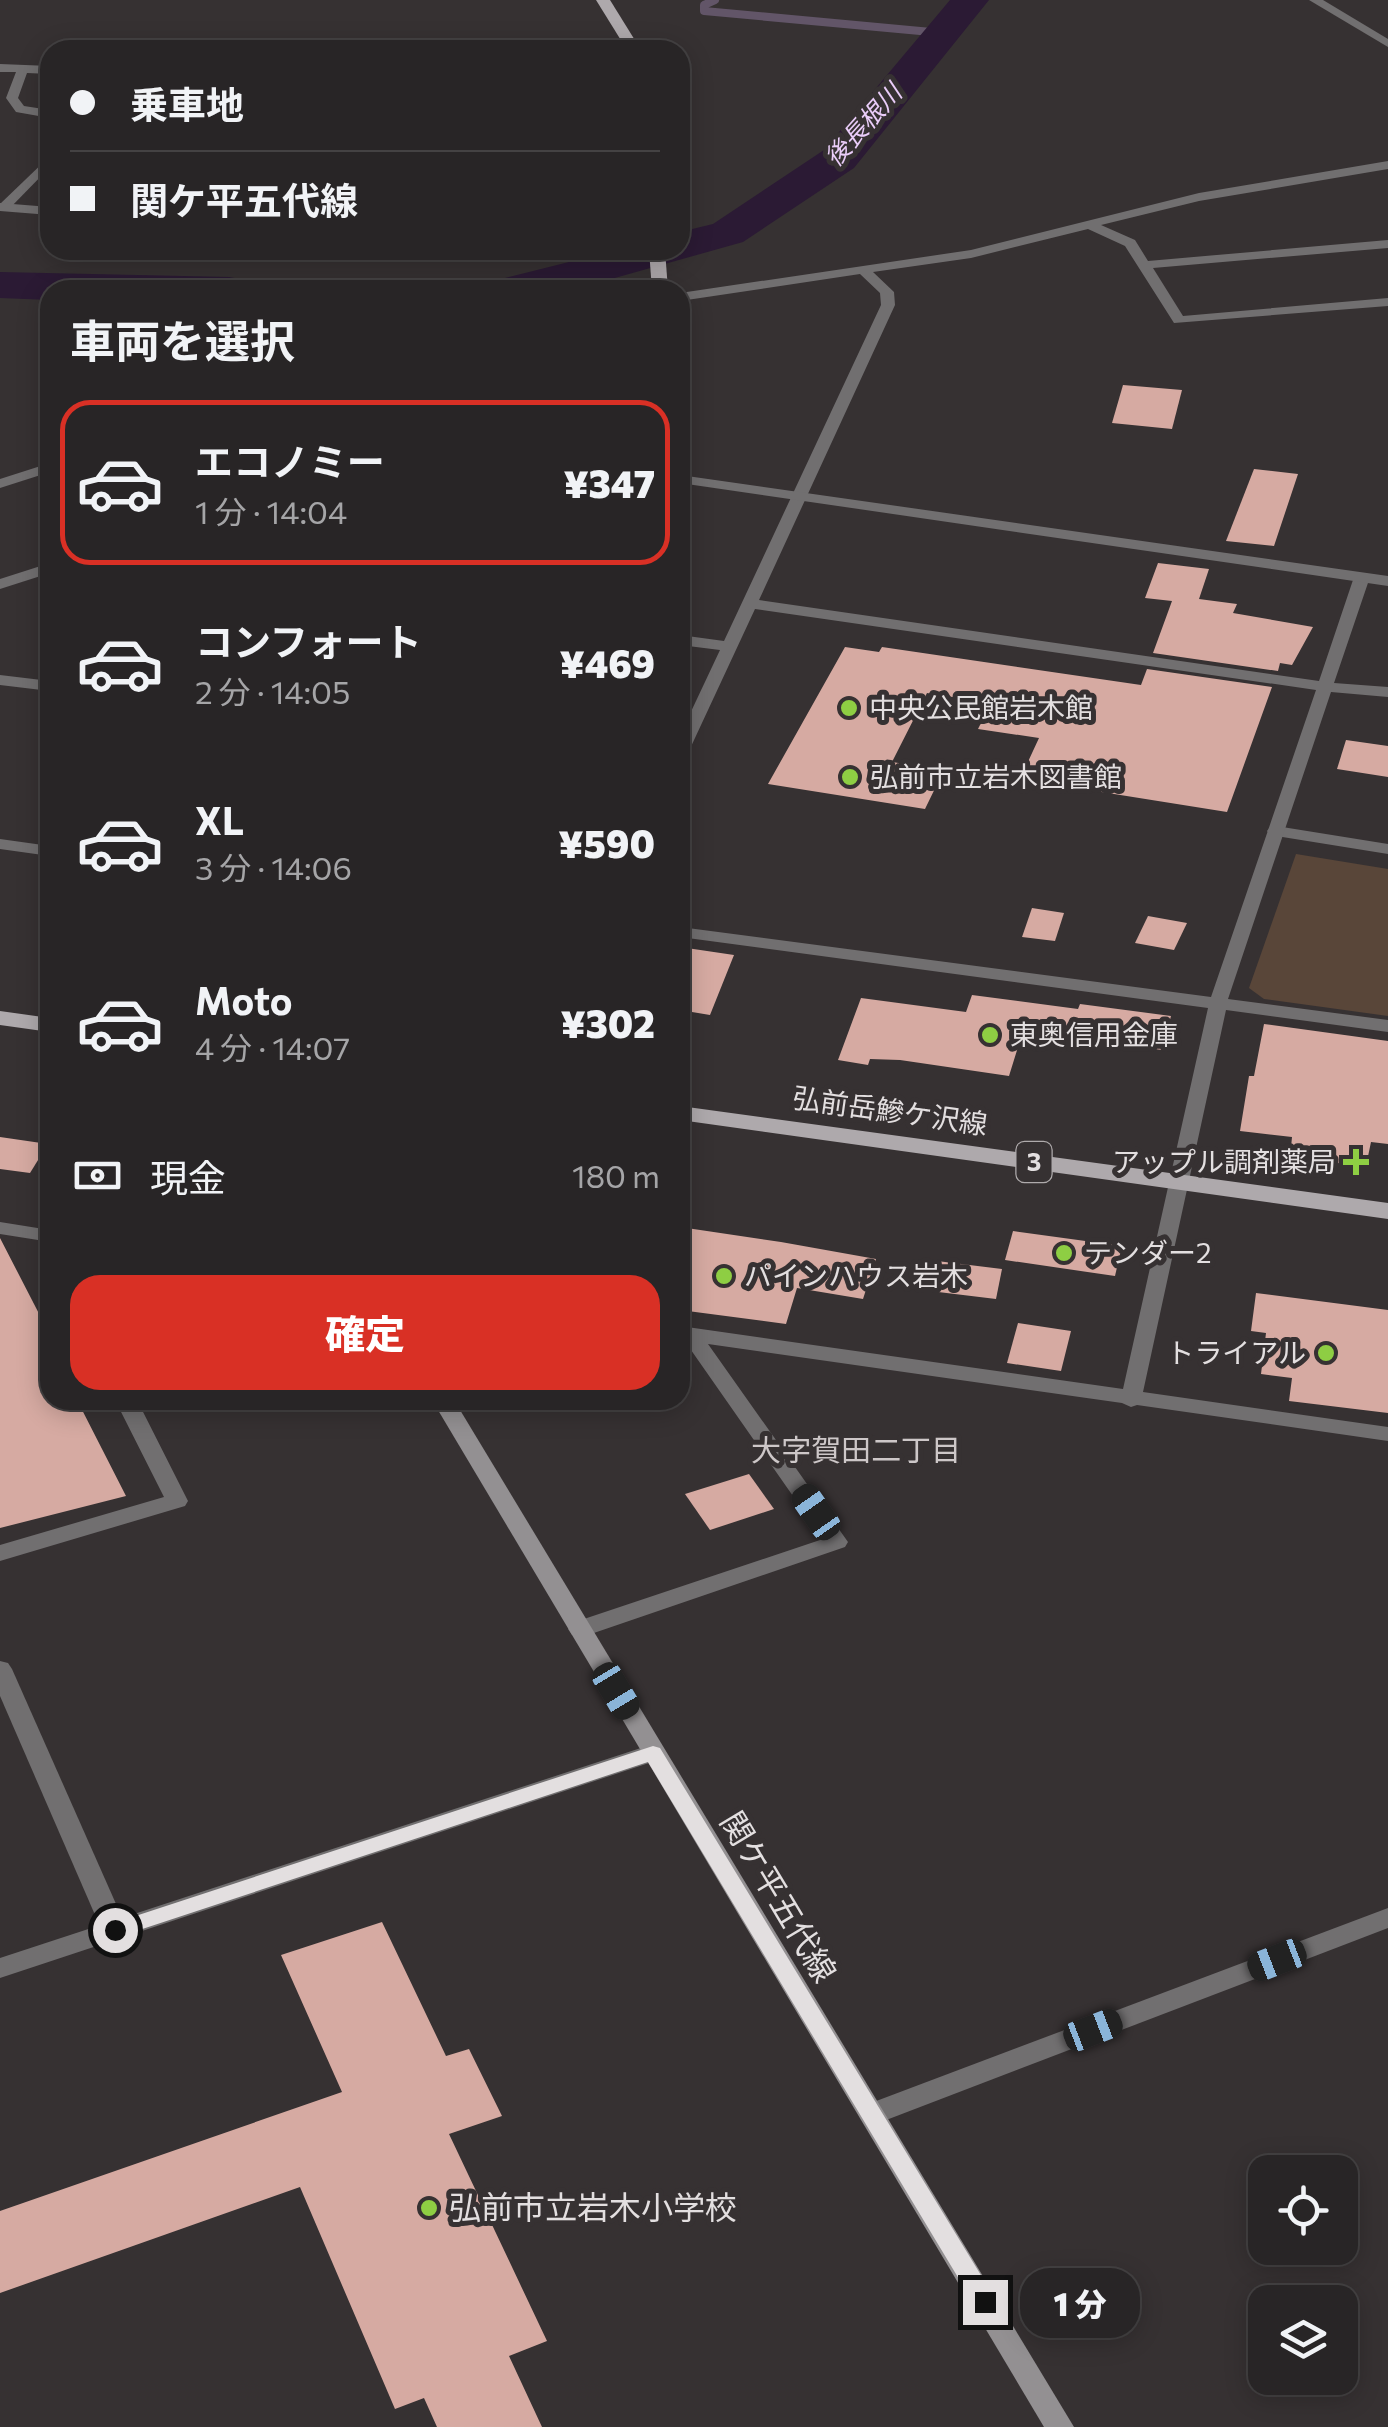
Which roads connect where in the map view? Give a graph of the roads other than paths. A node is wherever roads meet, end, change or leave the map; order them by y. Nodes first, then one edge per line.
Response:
1 (603, 0) edge
2 (1315, 0) edge
3 (628, 40) edge
4 (1388, 44) edge
5 (0, 68) edge
6 (24, 68) junction
7 (40, 69) edge
8 (40, 112) edge
9 (1388, 165) edge
10 (40, 170) edge
11 (1336, 174) junction
12 (1388, 177) edge
13 (2, 207) edge
14 (40, 211) edge
15 (1090, 225) junction
16 (1388, 244) edge
17 (1144, 265) junction
18 (864, 271) junction
19 (690, 296) edge
20 (1388, 302) edge
21 (40, 470) edge
22 (690, 480) edge
23 (0, 484) edge
24 (803, 495) junction
25 (40, 571) edge
26 (1362, 577) junction
27 (1388, 580) edge
28 (0, 584) edge
29 (751, 604) junction
30 (690, 641) edge
31 (730, 646) junction
32 (0, 680) edge
33 (40, 685) edge
34 (1325, 687) junction
35 (1388, 692) edge
36 (690, 732) edge
37 (1276, 831) junction
38 (0, 844) edge
39 (1388, 849) edge
40 (40, 850) edge
41 (690, 933) edge
42 (1218, 1003) junction
43 (0, 1018) edge
44 (40, 1024) edge
45 (1388, 1026) edge
46 (690, 1113) edge
47 (1176, 1182) junction
48 (1388, 1211) edge
49 (0, 1228) edge
50 (40, 1234) edge
51 (690, 1335) edge
52 (690, 1341) edge
53 (1131, 1400) junction
54 (131, 1410) edge
55 (449, 1410) edge
56 (1388, 1434) edge
57 (0, 1554) edge
58 (580, 1630) junction
59 (0, 1669) edge
60 (653, 1753) junction
61 (1388, 1918) edge
62 (115, 1930) junction
63 (0, 1968) edge
64 (872, 2114) junction
65 (1060, 2427) edge

1 - 3 main road
2 - 4 street
5 - 6 street
6 - 7 street
6 - 8 street
9 - 11 street
10 - 13 street
11 - 12 street
11 - 15 street
13 - 14 street
15 - 17 street
15 - 18 street
16 - 17 street
17 - 20 street
18 - 19 street
18 - 24 street
21 - 23 street
22 - 24 street
24 - 26 street
24 - 29 street
25 - 28 street
26 - 27 street
26 - 34 street
29 - 31 street
29 - 34 street
30 - 31 street
31 - 36 street
32 - 33 street
34 - 35 street
34 - 37 street
37 - 39 street
37 - 42 street
38 - 40 street
41 - 42 street
42 - 45 street
42 - 47 street
43 - 44 main road
46 - 47 main road, 弘前岳鰺ケ沢線 / 3
47 - 48 main road, 弘前岳鰺ケ沢線 / 3
47 - 53 street
49 - 50 street
51 - 53 street
52 - 58 street
53 - 56 street
54 - 57 street
55 - 58 main road, 関ケ平五代線
58 - 60 main road, 関ケ平五代線
59 - 62 street
60 - 62 street
60 - 64 main road, 関ケ平五代線
61 - 64 street
62 - 63 street
64 - 65 main road, 関ケ平五代線

